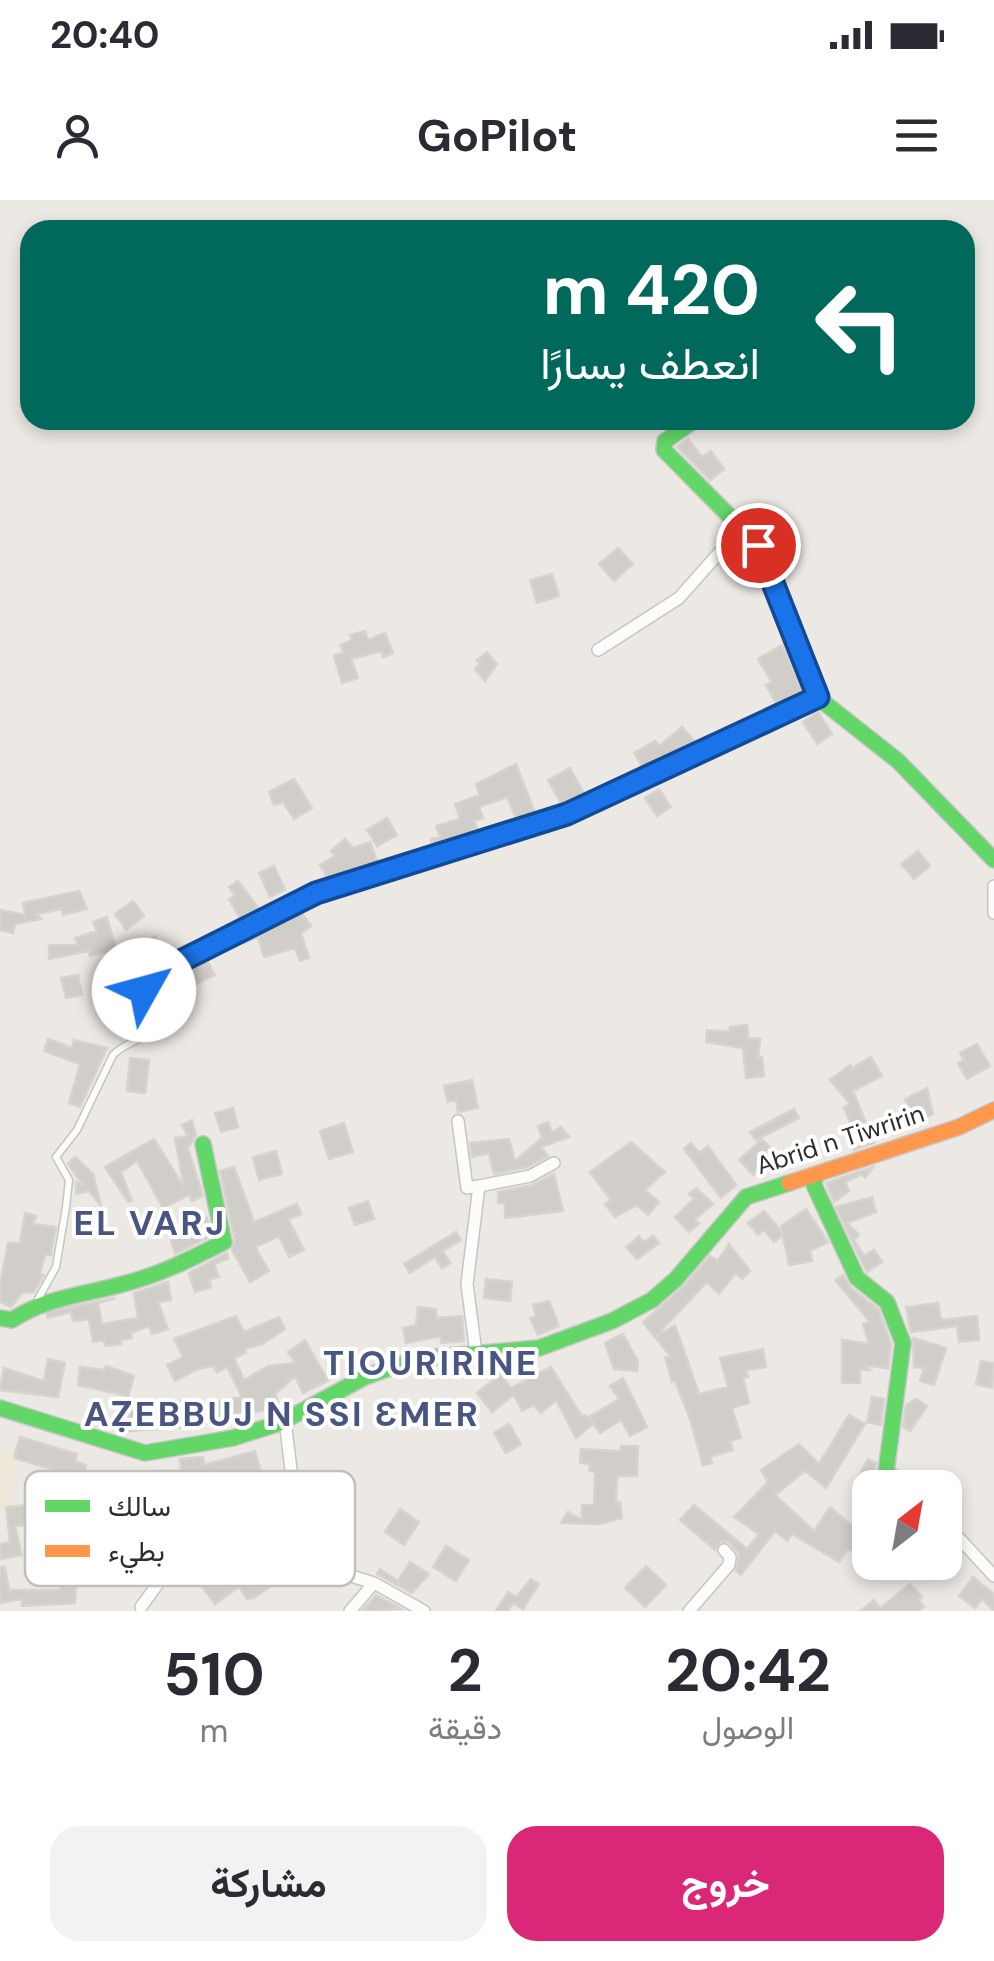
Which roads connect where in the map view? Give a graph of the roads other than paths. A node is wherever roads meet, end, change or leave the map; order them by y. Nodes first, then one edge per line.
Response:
1 (680, 430) edge
2 (742, 528) junction
3 (598, 650) dead end
4 (818, 697) junction
5 (994, 860) edge
6 (994, 886) edge
7 (994, 913) edge
8 (994, 1110) edge
9 (458, 1121) dead end
10 (203, 1144) dead end
11 (554, 1163) dead end
12 (815, 1176) junction
13 (479, 1186) junction
14 (26, 1314) junction
15 (0, 1318) edge
16 (476, 1353) junction
17 (0, 1408) edge
18 (285, 1420) junction
19 (886, 1470) edge
20 (294, 1471) edge
21 (962, 1542) edge
22 (724, 1550) dead end
23 (994, 1576) edge
24 (355, 1577) edge
25 (374, 1583) junction
26 (157, 1586) edge
27 (142, 1607) dead end
28 (350, 1611) edge
29 (424, 1611) edge
30 (689, 1611) edge

1 - 2 street
2 - 3 street
2 - 4 street
4 - 5 street
4 - 14 lane
6 - 7 street
8 - 12 street, Abrid n Tiwririn
9 - 13 street
10 - 14 street
11 - 13 street
12 - 16 street, Abrid n Tiwririn
12 - 19 street
13 - 16 street
14 - 15 street
16 - 18 street, Abrid n Tiwririn
17 - 18 street, Abrid n Tiwririn
18 - 20 street
21 - 23 street
22 - 30 street
24 - 25 street
25 - 28 street
25 - 29 street
26 - 27 street

